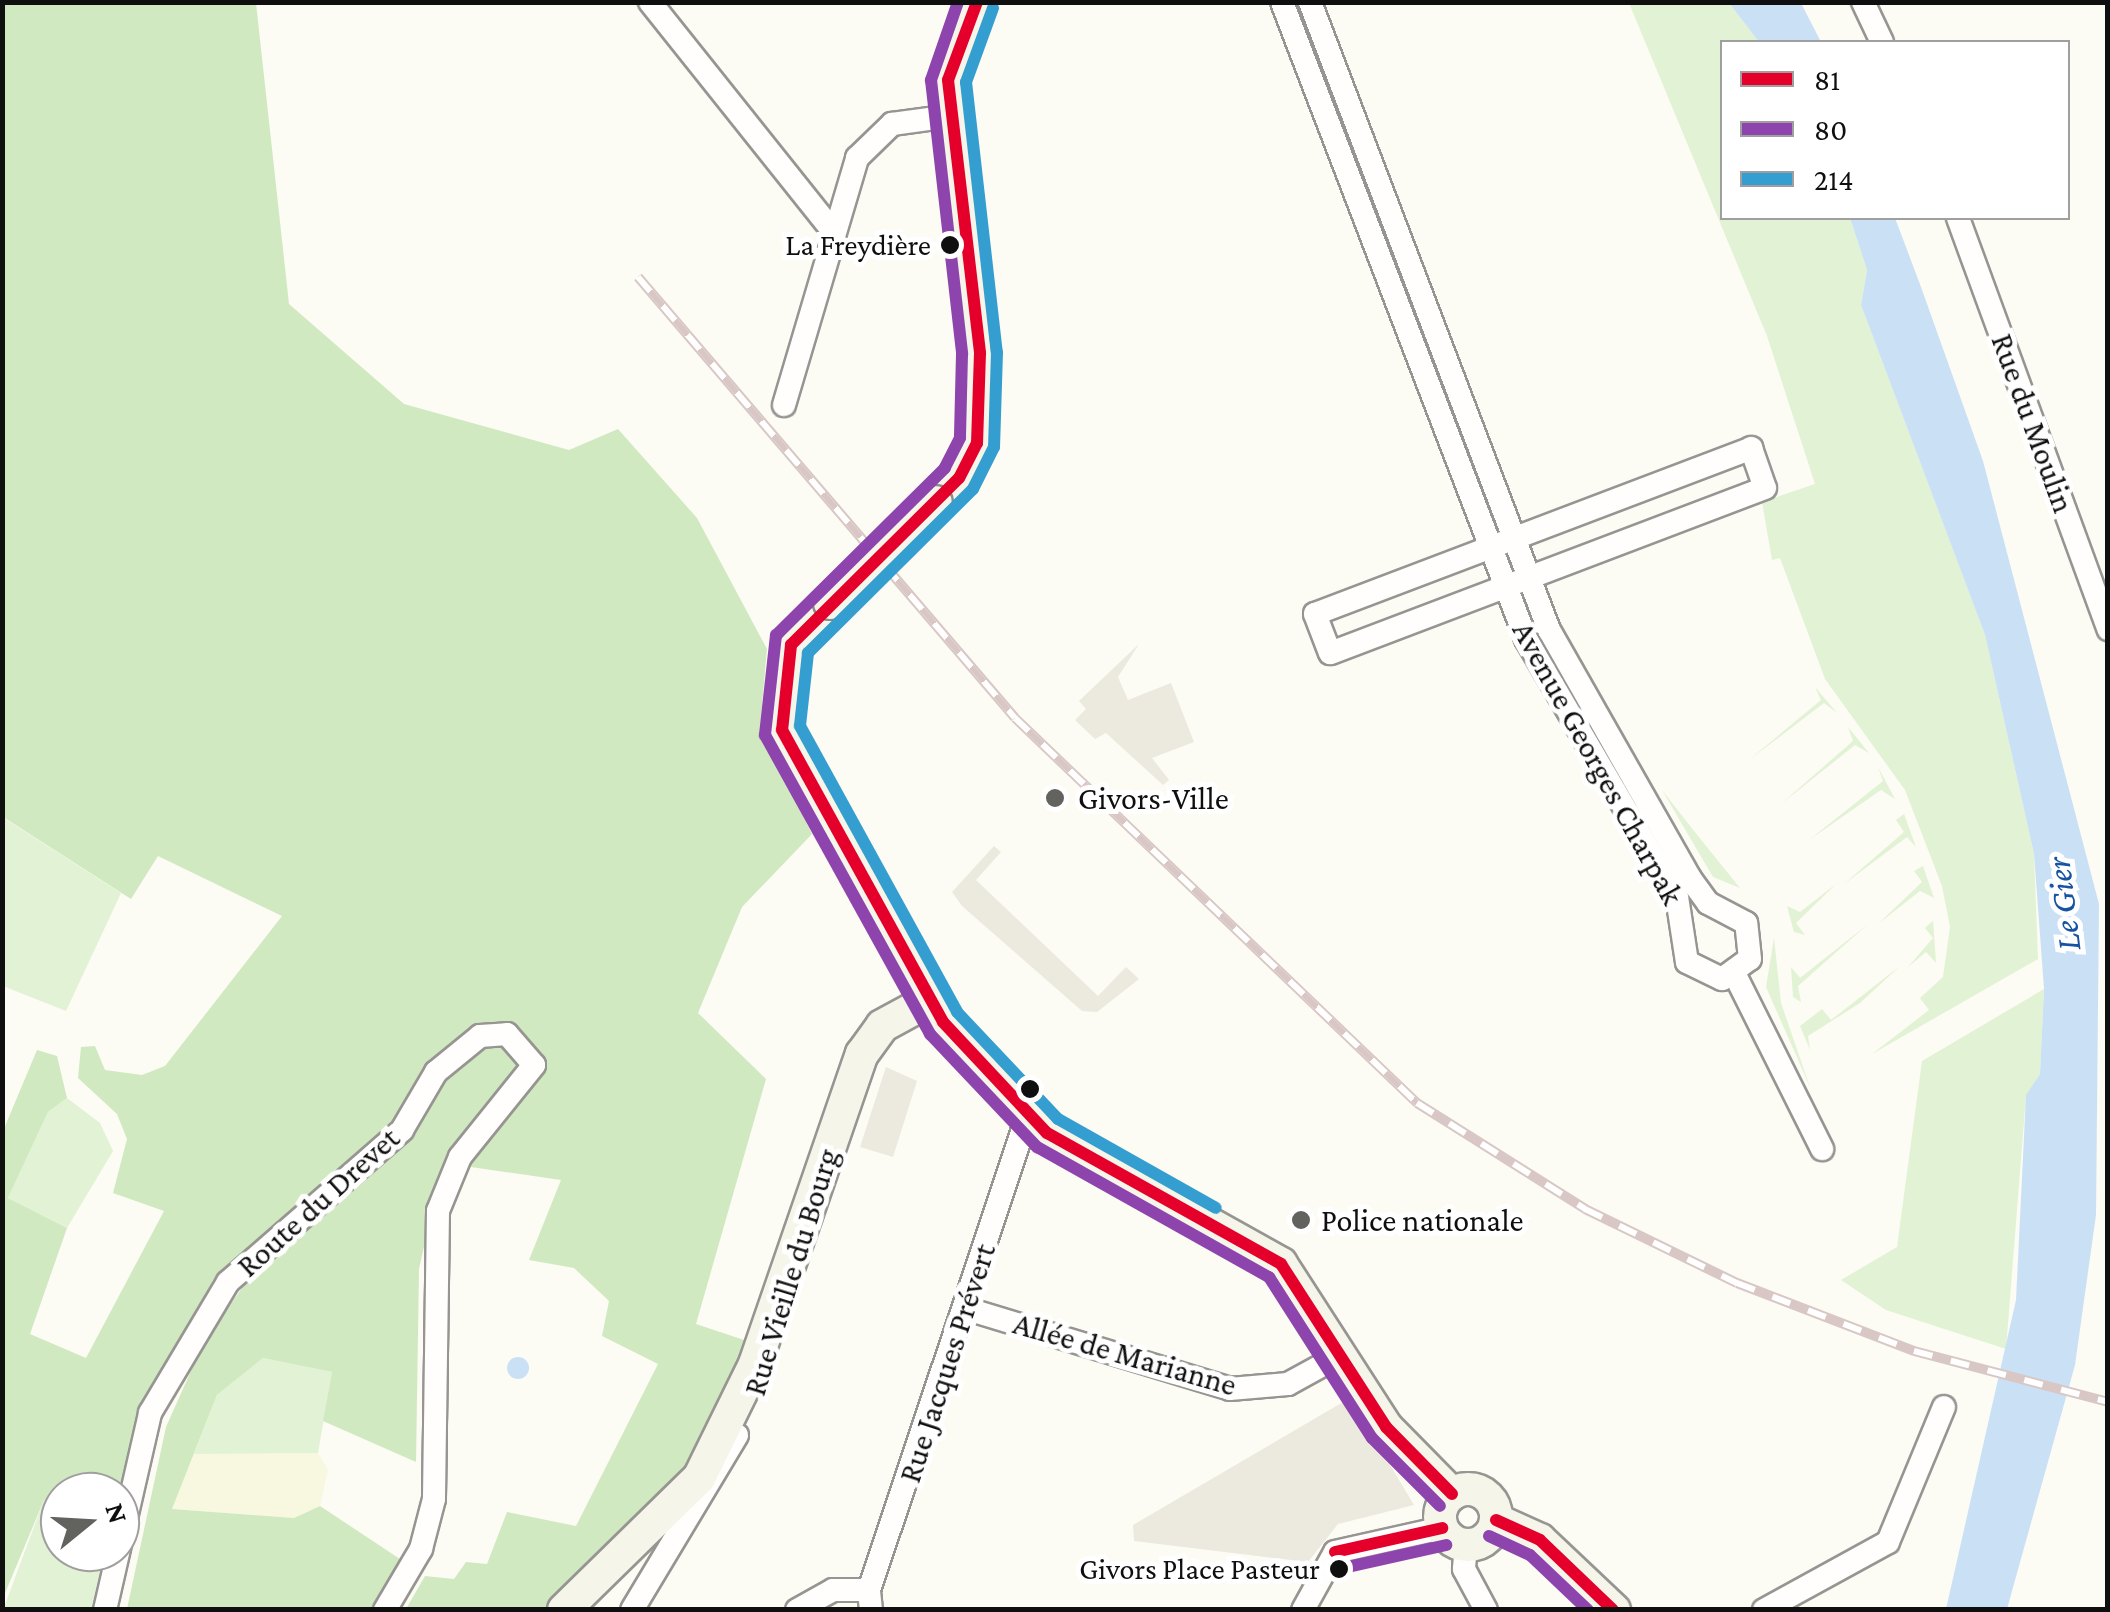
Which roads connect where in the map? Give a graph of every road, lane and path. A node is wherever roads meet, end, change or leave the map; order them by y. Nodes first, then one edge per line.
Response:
1 (650, 2) edge
2 (977, 2) edge
3 (1282, 2) edge
4 (1310, 2) edge
5 (1864, 2) edge
6 (1881, 40) edge
7 (950, 116) junction
8 (1959, 220) edge
9 (832, 230) junction
10 (784, 405) dead end
11 (1499, 542) junction
12 (1515, 585) junction
13 (2108, 629) edge
14 (1734, 974) junction
15 (928, 1002) junction
16 (1028, 1116) junction
17 (1822, 1149) dead end
18 (783, 1286) junction
19 (964, 1308) junction
20 (1340, 1356) junction
21 (1944, 1407) dead end
22 (1452, 1494) junction
23 (1496, 1520) junction
24 (1454, 1537) junction
25 (870, 1600) edge
26 (105, 1610) edge
27 (384, 1610) edge
28 (564, 1610) edge
29 (632, 1610) edge
30 (797, 1610) edge
31 (1303, 1610) edge
32 (1486, 1610) edge
33 (1614, 1610) edge
34 (1764, 1610) edge

1 - 9 street
2 - 7 main road
3 - 11 street, Avenue Georges Charpak
4 - 11 street, Avenue Georges Charpak
5 - 6 street
7 - 9 street
7 - 15 main road, bridge
8 - 13 street, Rue du Moulin
9 - 10 street
11 - 12 street, Avenue Georges Charpak
11 - 12 street
11 - 12 street
12 - 14 street, Avenue Georges Charpak
12 - 14 street, Avenue Georges Charpak
14 - 17 street
15 - 16 main road
15 - 18 main road, Rue Vieille du Bourg
16 - 19 street, Rue Jacques Prévert
16 - 20 main road
18 - 28 main road
18 - 29 street, Rue Vieille du Bourg
19 - 20 street, Allée de Marianne
19 - 25 street, Rue Jacques Prévert
20 - 22 main road
21 - 34 street
22 - 23 main road
22 - 24 main road
23 - 24 main road
23 - 33 main road
24 - 31 street
24 - 32 street
25 - 30 street
26 - 27 street, Route du Drevet

